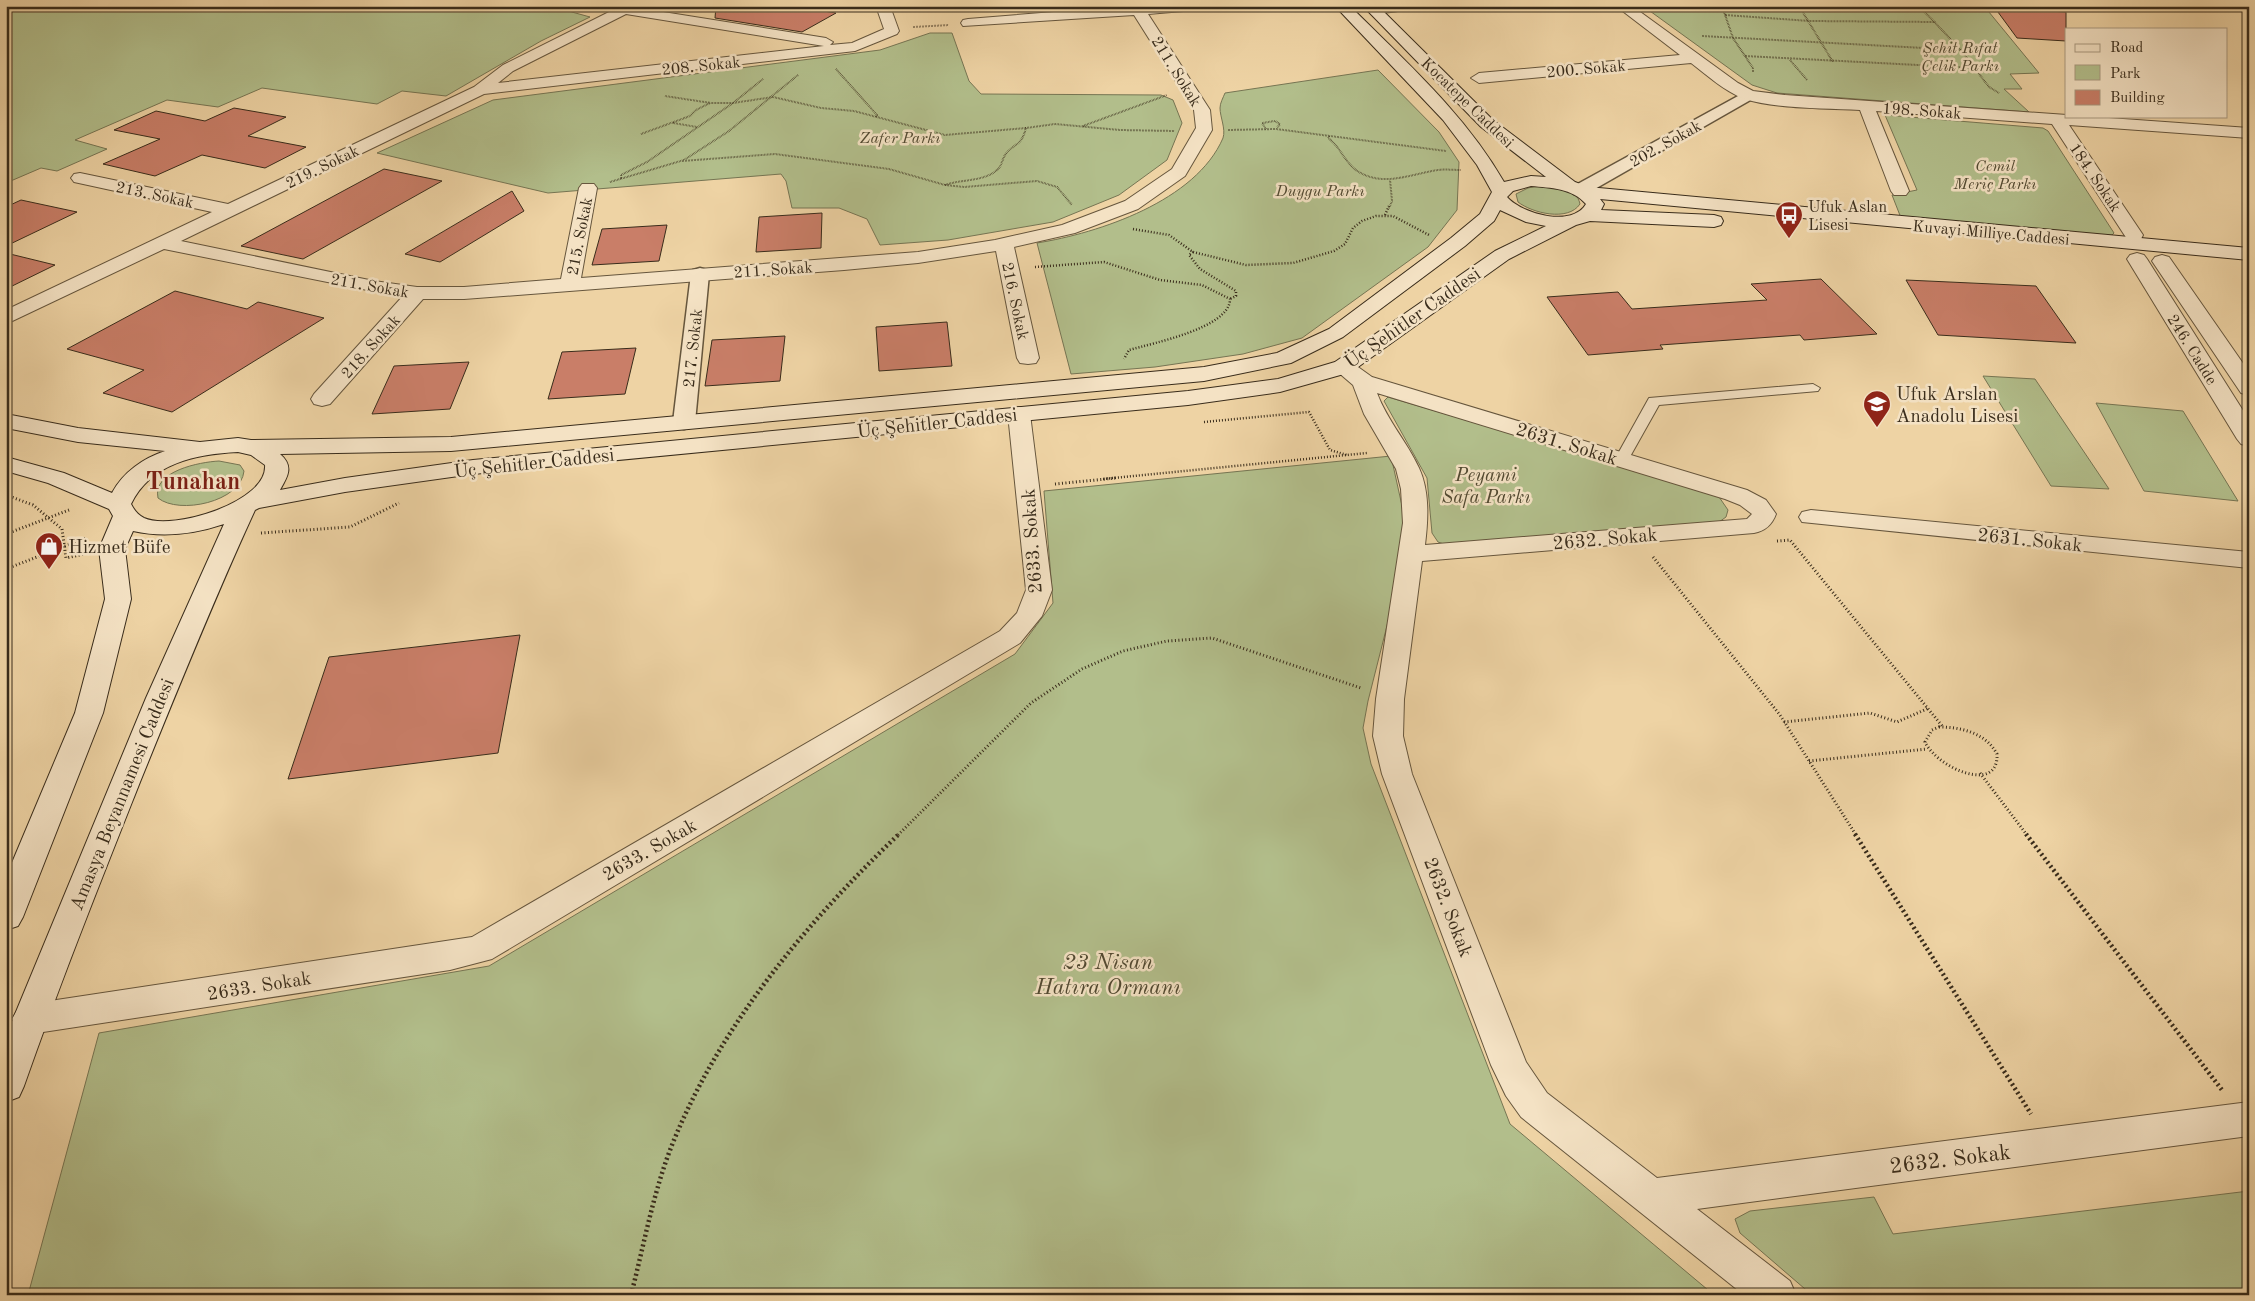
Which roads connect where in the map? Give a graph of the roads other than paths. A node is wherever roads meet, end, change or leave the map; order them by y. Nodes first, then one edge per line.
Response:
1 (883, 6) edge
2 (1195, 6) edge
3 (1342, 6) edge
4 (1401, 6) edge
5 (1623, 6) edge
6 (1371, 7) edge
7 (628, 8) edge
8 (1137, 8) edge
9 (968, 23) road end
10 (855, 47) junction
11 (1694, 58) junction
12 (1479, 78) dead end
13 (480, 90) junction
14 (1749, 95) junction
15 (1866, 106) junction
16 (2057, 119) junction
17 (2249, 133) edge
18 (80, 178) dead end
19 (588, 188) road end
20 (1580, 190) junction
21 (1900, 191) dead end
22 (1500, 195) junction
23 (230, 210) junction
24 (1584, 217) junction
25 (162, 243) junction
26 (1004, 245) junction
27 (2143, 249) junction
28 (2249, 254) edge
29 (2249, 269) edge
30 (700, 274) junction
31 (570, 284) junction
32 (418, 293) junction
33 (6, 318) edge
34 (1028, 358) dead end
35 (1354, 374) junction
36 (1813, 388) dead end
37 (2249, 388) edge
38 (322, 399) dead end
39 (1019, 414) junction
40 (6, 421) edge
41 (684, 422) junction
42 (2249, 440) edge
43 (252, 447) junction
44 (204, 448) junction
45 (1622, 460) junction
46 (6, 464) edge
47 (118, 510) junction
48 (250, 514) junction
49 (1764, 514) joint
50 (1811, 517) dead end
51 (1411, 554) junction
52 (2249, 560) edge
53 (6, 917) edge
54 (30, 1019) junction
55 (6, 1086) edge
56 (2246, 1119) edge
57 (1651, 1197) junction
58 (1776, 1295) edge

1 - 10 street, 208. Sokak
2 - 8 street
3 - 22 street, Kocatepe Caddesi
4 - 6 street
5 - 11 street, 198. Sokak
6 - 20 street, Kocatepe Caddesi
7 - 10 street
7 - 13 street, 219. Sokak
8 - 9 street
8 - 26 street, 211. Sokak
10 - 13 street, 208. Sokak
11 - 12 street, 200. Sokak
11 - 14 street, 198. Sokak
13 - 23 street, 219. Sokak
14 - 15 street, 198. Sokak
14 - 20 street, 202. Sokak
15 - 16 street, 198. Sokak
15 - 21 street
16 - 17 street, 198. Sokak
16 - 27 street, 184. Sokak
18 - 23 street, 213. Sokak
19 - 31 street, 215. Sokak
20 - 22 street, Kuvayi Milliye Caddesi
20 - 24 street
20 - 27 street, Kuvayi Milliye Caddesi
22 - 24 street, Kuvayi Milliye Caddesi
22 - 41 street, Üç Şehitler Caddesi
23 - 25 street, 219. Sokak
24 - 27 street, Kuvayi Milliye Caddesi
24 - 35 street, Üç Şehitler Caddesi
25 - 32 street, 211. Sokak
25 - 33 street, 219. Sokak
26 - 30 street, 211. Sokak
26 - 34 street, 216. Sokak
27 - 28 street, Kuvayi Milliye Caddesi
27 - 29 street, Kuvayi Milliye Caddesi
27 - 37 street, 246. Cadde
27 - 42 street, 246. Cadde
30 - 31 street, 211. Sokak
30 - 41 street, 217. Sokak
31 - 32 street, 211. Sokak
32 - 38 street, 218. Sokak
35 - 39 street, Üç Şehitler Caddesi
35 - 45 street, 2631. Sokak
35 - 51 street, 2632. Sokak
36 - 45 lane
39 - 48 street, Üç Şehitler Caddesi
39 - 54 street, 2633. Sokak
40 - 44 street
41 - 43 street, Üç Şehitler Caddesi
43 - 44 street, Üç Şehitler Caddesi
43 - 48 street
44 - 47 street
45 - 49 street, 2631. Sokak
46 - 47 street
47 - 48 street
47 - 53 street
48 - 54 street, Amasya Beyannamesi Caddesi
49 - 51 street, 2632. Sokak
50 - 52 street, 2631. Sokak
51 - 57 street, 2632. Sokak
54 - 55 street, Amasya Beyannamesi Caddesi
56 - 57 street, 2632. Sokak
57 - 58 street, 2632. Sokak

